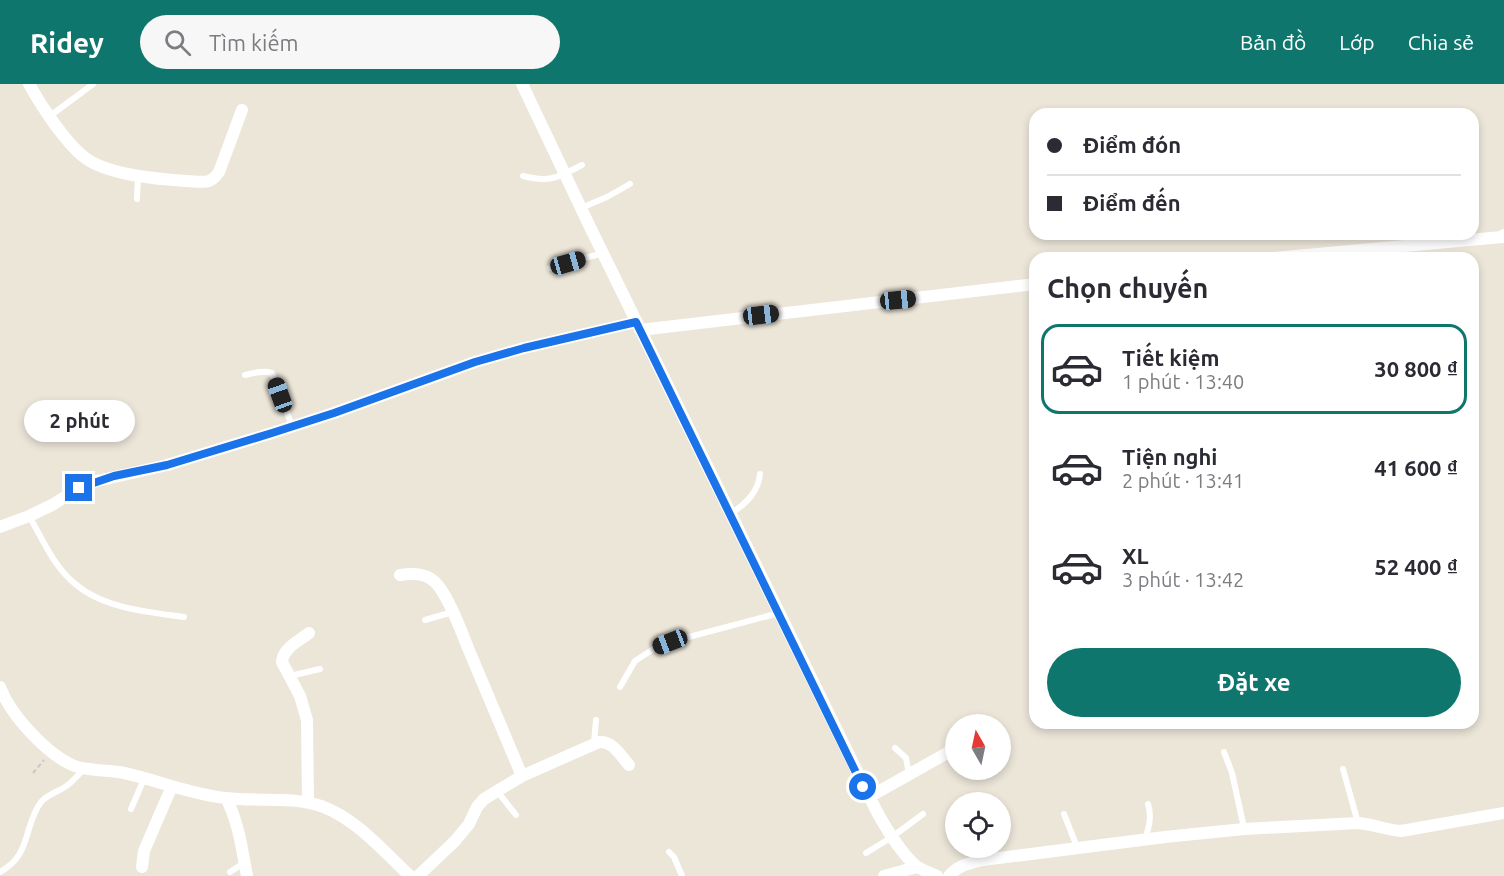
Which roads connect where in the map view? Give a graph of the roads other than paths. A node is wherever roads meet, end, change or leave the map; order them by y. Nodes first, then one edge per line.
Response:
1 (29, 84) edge
2 (93, 84) edge
3 (522, 84) edge
4 (242, 110) dead end
5 (50, 116) junction
6 (582, 165) dead end
7 (565, 174) junction
8 (138, 176) junction
9 (523, 176) dead end
10 (630, 184) dead end
11 (137, 199) dead end
12 (581, 208) junction
13 (1504, 236) edge
14 (1479, 239) edge
15 (1469, 240) edge
16 (1339, 252) edge
17 (603, 253) junction
18 (550, 268) dead end
19 (1029, 285) edge
20 (638, 326) junction
21 (244, 375) dead end
22 (292, 427) junction
23 (760, 474) dead end
24 (730, 514) junction
25 (30, 516) junction
26 (0, 527) edge
27 (400, 575) dead end
28 (453, 612) junction
29 (778, 612) junction
30 (184, 617) dead end
31 (425, 620) dead end
32 (309, 633) dead end
33 (320, 669) dead end
34 (289, 676) junction
35 (620, 687) dead end
36 (1, 692) edge
37 (596, 720) dead end
38 (594, 744) junction
39 (895, 748) dead end
40 (1224, 752) dead end
41 (945, 754) edge
42 (628, 765) dead end
43 (85, 767) junction
44 (1343, 769) dead end
45 (909, 774) junction
46 (522, 776) junction
47 (144, 779) junction
48 (172, 786) junction
49 (497, 791) junction
50 (869, 797) junction
51 (226, 798) junction
52 (308, 802) junction
53 (1148, 804) dead end
54 (130, 809) dead end
55 (1504, 813) edge
56 (923, 814) dead end
57 (1064, 814) dead end
58 (516, 815) dead end
59 (1358, 823) junction
60 (1244, 829) junction
61 (892, 837) junction
62 (1144, 840) junction
63 (1077, 848) junction
64 (669, 852) dead end
65 (866, 854) dead end
66 (245, 863) junction
67 (142, 867) dead end
68 (917, 867) junction
69 (0, 872) edge
70 (230, 872) dead end
71 (247, 876) edge
72 (410, 876) edge
73 (418, 876) edge
74 (682, 876) edge
75 (884, 876) edge
76 (936, 876) edge
77 (949, 876) edge

1 - 5 street
2 - 5 lane
3 - 7 street
4 - 8 street
5 - 8 street
6 - 7 lane
7 - 9 lane
7 - 12 street
8 - 11 lane
10 - 12 lane
12 - 17 street
13 - 14 street
15 - 16 street
17 - 18 lane
17 - 20 street
19 - 20 street
20 - 22 street
20 - 24 street
21 - 22 lane
22 - 25 street
23 - 24 lane
24 - 29 street
25 - 26 street
25 - 30 lane
27 - 28 street
28 - 31 lane
28 - 46 street
29 - 35 lane
29 - 50 street
32 - 34 street
33 - 34 lane
34 - 52 street
36 - 43 street
37 - 38 lane
38 - 42 street
38 - 46 street
39 - 45 lane
40 - 60 lane
41 - 45 street
43 - 47 street
43 - 69 lane
44 - 59 lane
45 - 50 street
46 - 49 street
47 - 48 street
47 - 54 lane
48 - 51 street
48 - 67 street
49 - 58 lane
49 - 73 street
50 - 61 street
51 - 52 street
51 - 66 street
52 - 72 street
53 - 62 lane
55 - 59 street
56 - 61 lane
57 - 63 lane
59 - 60 street
60 - 62 street
61 - 65 lane
61 - 68 street
62 - 63 street
63 - 77 street
64 - 74 lane
66 - 70 lane
66 - 71 street
68 - 75 street
68 - 76 street

